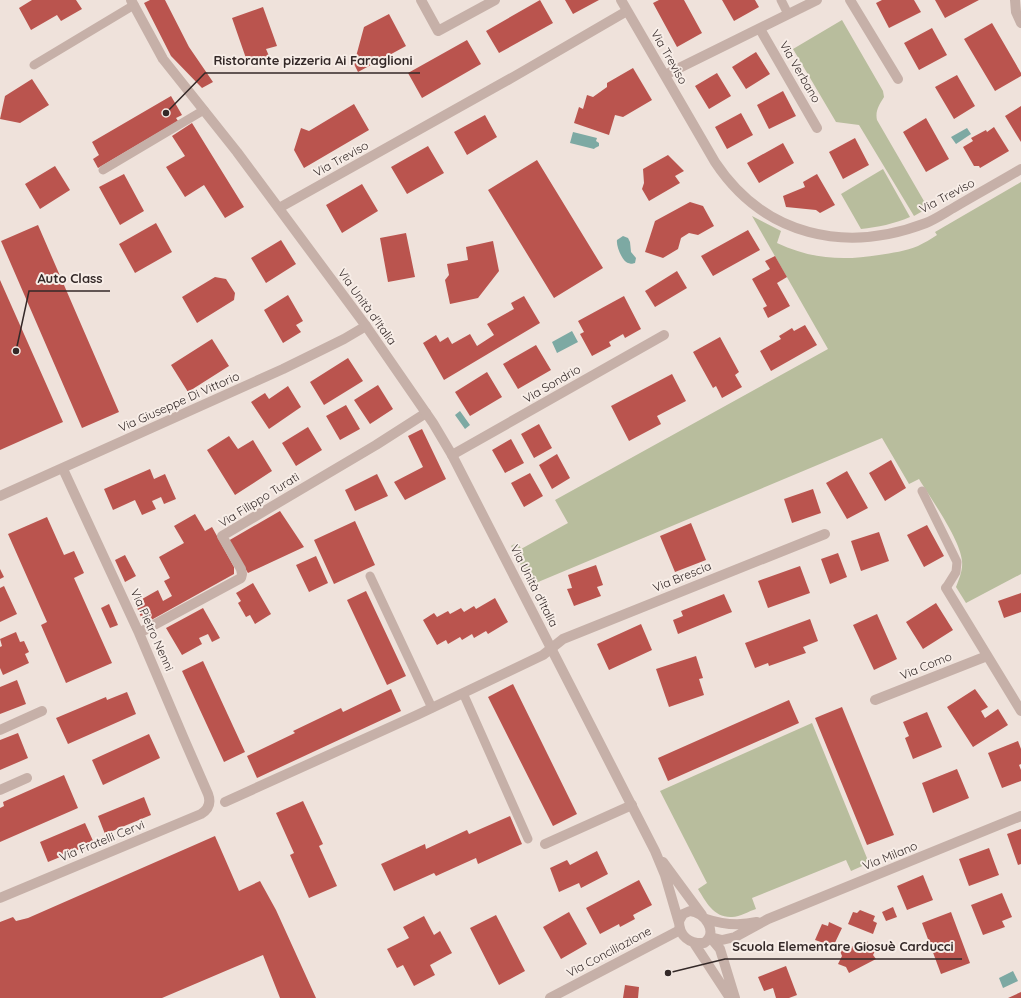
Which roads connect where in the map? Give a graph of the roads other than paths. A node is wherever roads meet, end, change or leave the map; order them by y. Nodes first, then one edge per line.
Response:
1 (421, 0) edge
2 (495, 0) edge
3 (621, 0) edge
4 (781, 0) edge
5 (815, 0) edge
6 (850, 0) edge
7 (1015, 0) edge
8 (133, 2) edge
9 (627, 11) junction
10 (788, 14) junction
11 (1020, 21) edge
12 (760, 29) junction
13 (34, 65) dead end
14 (665, 75) junction
15 (898, 79) dead end
16 (204, 110) junction
17 (817, 128) dead end
18 (1021, 169) edge
19 (103, 170) dead end
20 (279, 208) junction
21 (366, 326) junction
22 (664, 335) dead end
23 (426, 413) junction
24 (452, 455) junction
25 (63, 468) junction
26 (922, 491) dead end
27 (0, 496) edge
28 (825, 534) dead end
29 (370, 576) dead end
30 (946, 588) joint
31 (139, 633) junction
32 (551, 649) junction
33 (986, 656) junction
34 (463, 693) junction
35 (875, 700) dead end
36 (432, 708) junction
37 (42, 711) dead end
38 (1021, 711) edge
39 (0, 730) edge
40 (27, 778) dead end
41 (0, 790) edge
42 (224, 802) dead end
43 (209, 804) joint
44 (632, 805) junction
45 (1021, 816) edge
46 (528, 839) dead end
47 (545, 844) dead end
48 (655, 851) junction
49 (0, 898) edge
50 (704, 917) junction
51 (768, 919) junction
52 (680, 926) junction
53 (710, 937) junction
54 (694, 943) junction
55 (550, 998) edge
56 (730, 998) edge
57 (735, 998) edge

1 - 2 street
3 - 9 street
4 - 10 lane
5 - 10 street
6 - 15 street
7 - 11 street
8 - 13 lane
8 - 16 street, Via Unità d'Italia
9 - 14 street, Via Treviso
9 - 20 street, Via Treviso
10 - 12 street
12 - 14 street
12 - 17 street, Via Verbano
14 - 18 street, Via Treviso
16 - 19 lane
16 - 20 street, Via Unità d'Italia
20 - 21 street, Via Unità d'Italia
21 - 23 street, Via Unità d'Italia
21 - 25 street, Via Giuseppe Di Vittorio
22 - 24 street, Via Sondrio
23 - 24 street, Via Unità d'Italia
23 - 31 street, Via Filippo Turati
24 - 32 street, Via Unità d'Italia
25 - 27 street, Via Giuseppe Di Vittorio
25 - 31 street, Via Pietro Nenni
26 - 30 lane
28 - 32 street, Via Brescia
29 - 36 lane
30 - 33 street
31 - 43 street, Via Pietro Nenni
32 - 34 street
32 - 44 street, Via Unità d'Italia
33 - 35 street, Via Como
33 - 38 street
34 - 36 street
34 - 46 lane
36 - 42 street
37 - 39 street
40 - 41 street
43 - 49 street, Via Fratelli Cervi
44 - 47 street
44 - 48 street, Via Unità d'Italia
45 - 51 street, Via Milano
48 - 50 street, Via Unità d'Italia
48 - 52 street, Via Unità d'Italia
50 - 51 street, Via Milano
50 - 52 street
50 - 53 street
51 - 53 street, Via Milano
52 - 54 street
52 - 55 street, Via Conciliazione
53 - 54 street
53 - 57 street
54 - 56 street

